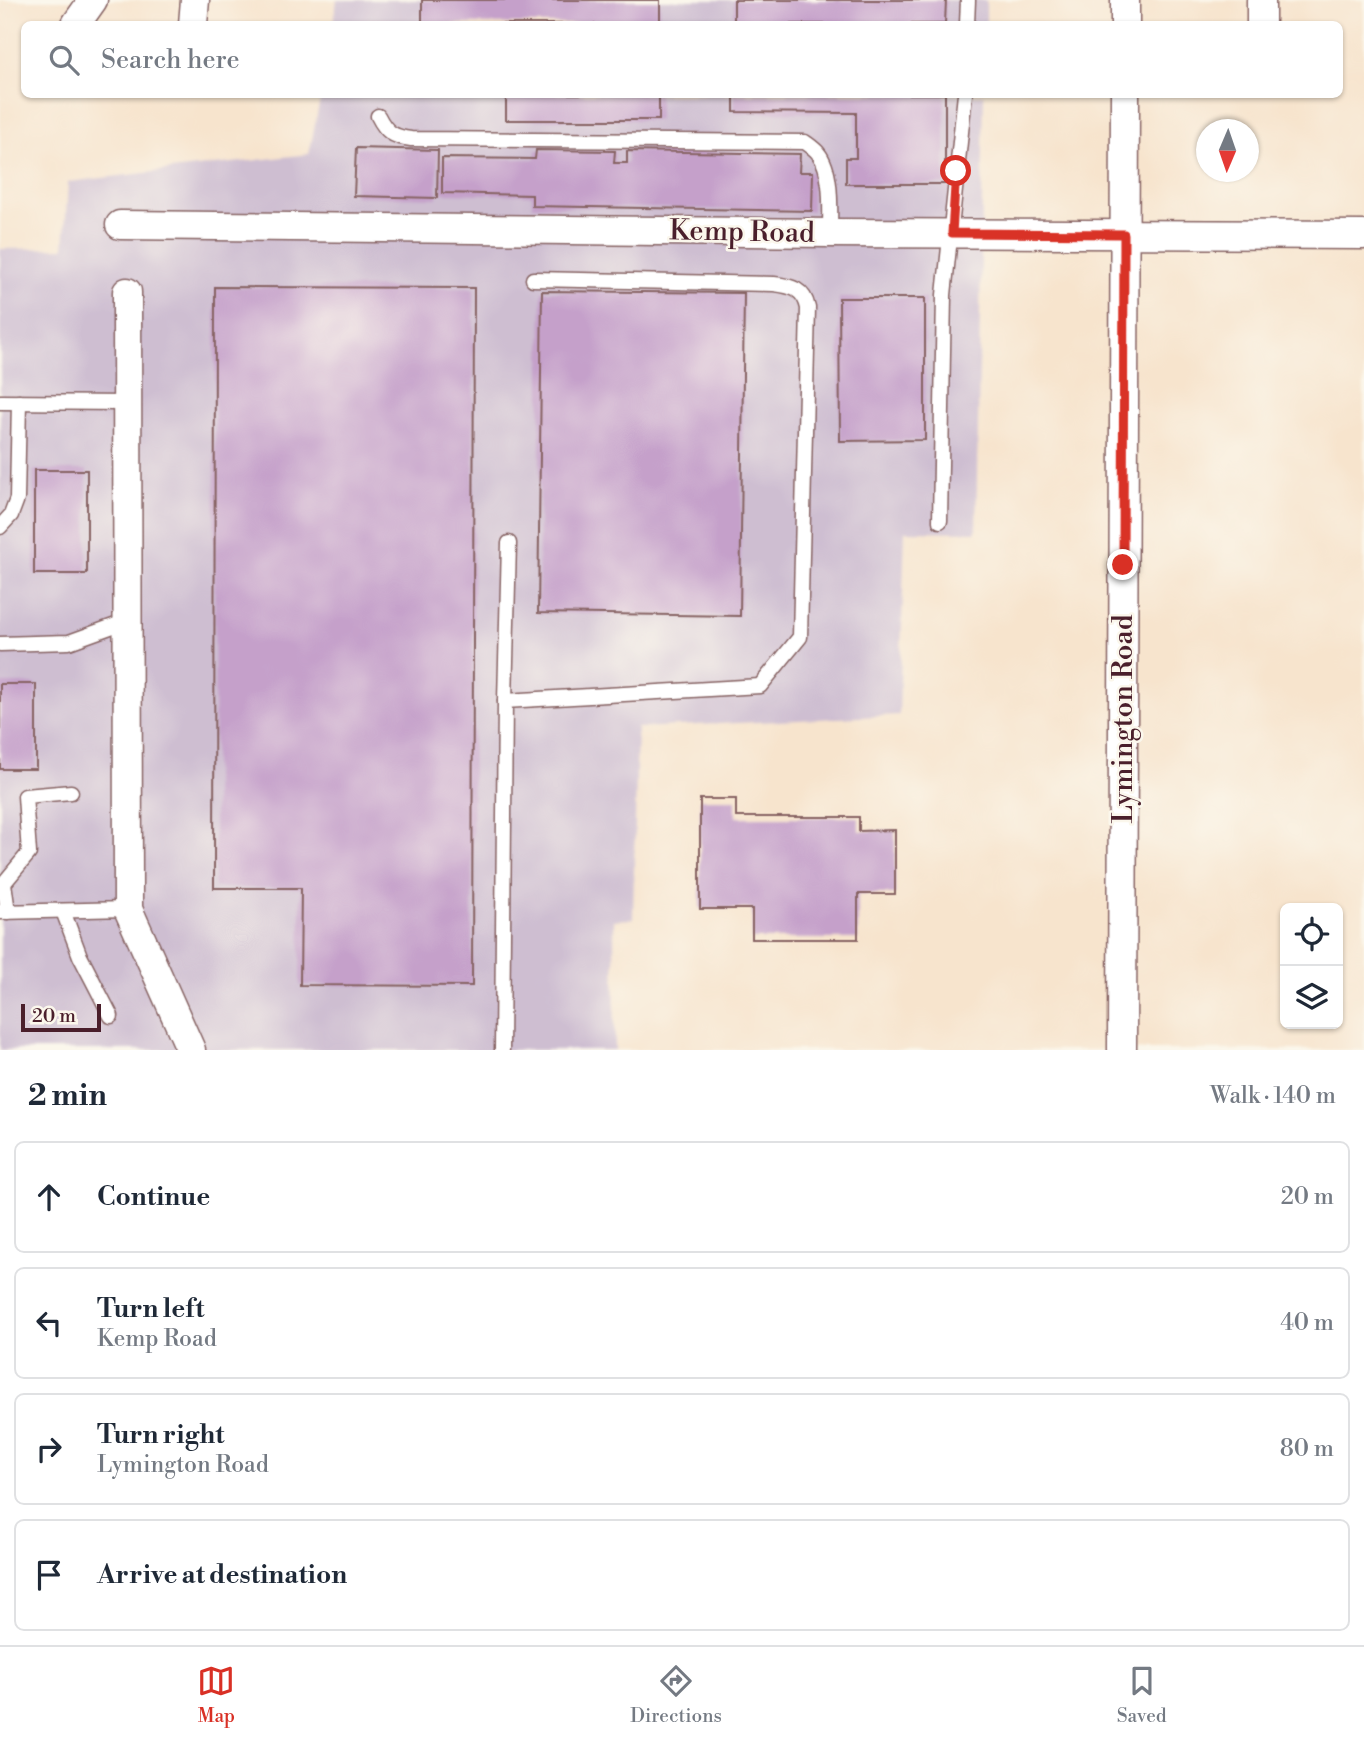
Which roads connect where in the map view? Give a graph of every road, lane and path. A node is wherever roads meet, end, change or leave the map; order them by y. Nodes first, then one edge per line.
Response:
1 (93, 0) edge
2 (195, 0) edge
3 (968, 0) edge
4 (1125, 0) edge
5 (1261, 0) edge
6 (78, 21) edge
7 (193, 21) edge
8 (967, 21) edge
9 (1125, 21) edge
10 (1261, 21) edge
11 (965, 98) edge
12 (1125, 98) edge
13 (378, 116) dead end
14 (120, 225) dead end
15 (830, 233) junction
16 (952, 233) junction
17 (1124, 234) junction
18 (1364, 235) edge
19 (533, 279) dead end
20 (127, 292) dead end
21 (0, 402) edge
22 (19, 402) junction
23 (126, 403) junction
24 (940, 522) dead end
25 (0, 527) edge
26 (509, 543) dead end
27 (127, 621) junction
28 (0, 644) edge
29 (505, 701) junction
30 (71, 792) dead end
31 (128, 909) junction
32 (63, 911) junction
33 (4, 912) edge
34 (110, 1016) dead end
35 (191, 1050) edge
36 (502, 1050) edge
37 (1122, 1050) edge

1 - 6 street
2 - 7 street
3 - 8 lane
4 - 9 street
5 - 10 street
11 - 16 lane
12 - 17 street, Lymington Road
13 - 15 lane
14 - 15 street, Kemp Road
15 - 16 street, Kemp Road
16 - 17 street, Kemp Road
16 - 24 lane
17 - 18 street, Kemp Road
17 - 37 street, Lymington Road
19 - 29 lane
20 - 23 street
21 - 22 lane
22 - 23 lane
22 - 25 lane
23 - 27 street
26 - 29 lane
27 - 28 lane
27 - 31 street
29 - 36 lane
30 - 33 lane
31 - 32 lane
31 - 35 street
32 - 33 lane
32 - 34 lane

